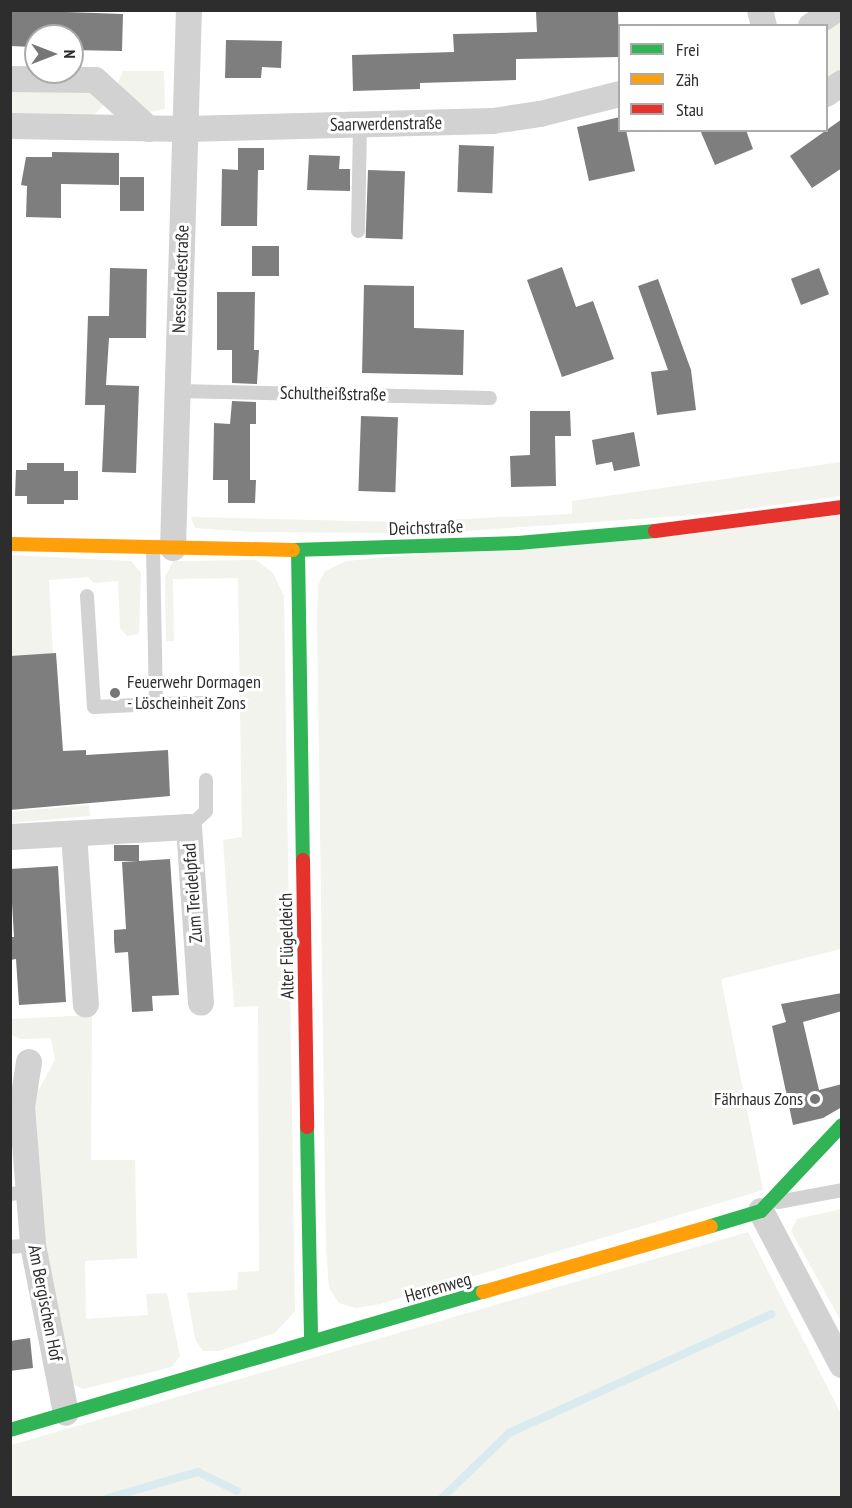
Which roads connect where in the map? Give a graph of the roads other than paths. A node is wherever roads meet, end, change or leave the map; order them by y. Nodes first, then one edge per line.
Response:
1 (189, 10) edge
2 (836, 10) edge
3 (815, 24) edge
4 (10, 78) edge
5 (842, 83) edge
6 (828, 93) edge
7 (618, 94) edge
8 (360, 125) junction
9 (10, 126) edge
10 (149, 129) junction
11 (185, 129) junction
12 (358, 231) dead end
13 (177, 390) junction
14 (490, 398) dead end
15 (842, 507) edge
16 (10, 544) edge
17 (163, 548) junction
18 (298, 550) junction
19 (87, 596) dead end
20 (205, 703) dead end
21 (156, 704) junction
22 (206, 780) dead end
23 (189, 827) junction
24 (74, 834) junction
25 (10, 837) edge
26 (201, 1003) dead end
27 (86, 1005) dead end
28 (29, 1062) dead end
29 (842, 1125) edge
30 (842, 1190) edge
31 (20, 1193) edge
32 (767, 1207) junction
33 (22, 1246) edge
34 (312, 1341) junction
35 (842, 1365) edge
36 (66, 1413) junction
37 (10, 1430) edge

1 - 11 street, Nesselrodestraße
2 - 3 street
4 - 10 street
5 - 6 street
7 - 8 street, Saarwerdenstraße
8 - 11 street, Saarwerdenstraße
8 - 12 lane
9 - 10 street, Saarwerdenstraße
10 - 11 street, Saarwerdenstraße
11 - 13 street, Nesselrodestraße
13 - 14 lane, Schultheißstraße
13 - 17 street, Nesselrodestraße
15 - 18 street, Deichstraße
16 - 17 street, Deichstraße
17 - 18 street, Deichstraße
17 - 21 lane
18 - 34 street, Alter Flügeldeich
19 - 21 lane
20 - 21 lane
22 - 23 lane
23 - 24 street, Zum Treidelpfad
23 - 26 street, Zum Treidelpfad
24 - 25 street, Zum Treidelpfad
24 - 27 street
28 - 31 street, Am Bergischen Hof
29 - 32 street
30 - 32 lane
31 - 33 street, Am Bergischen Hof
32 - 34 street, Herrenweg
32 - 35 street
33 - 36 street, Am Bergischen Hof
34 - 36 street, Herrenweg
36 - 37 street, Herrenweg

